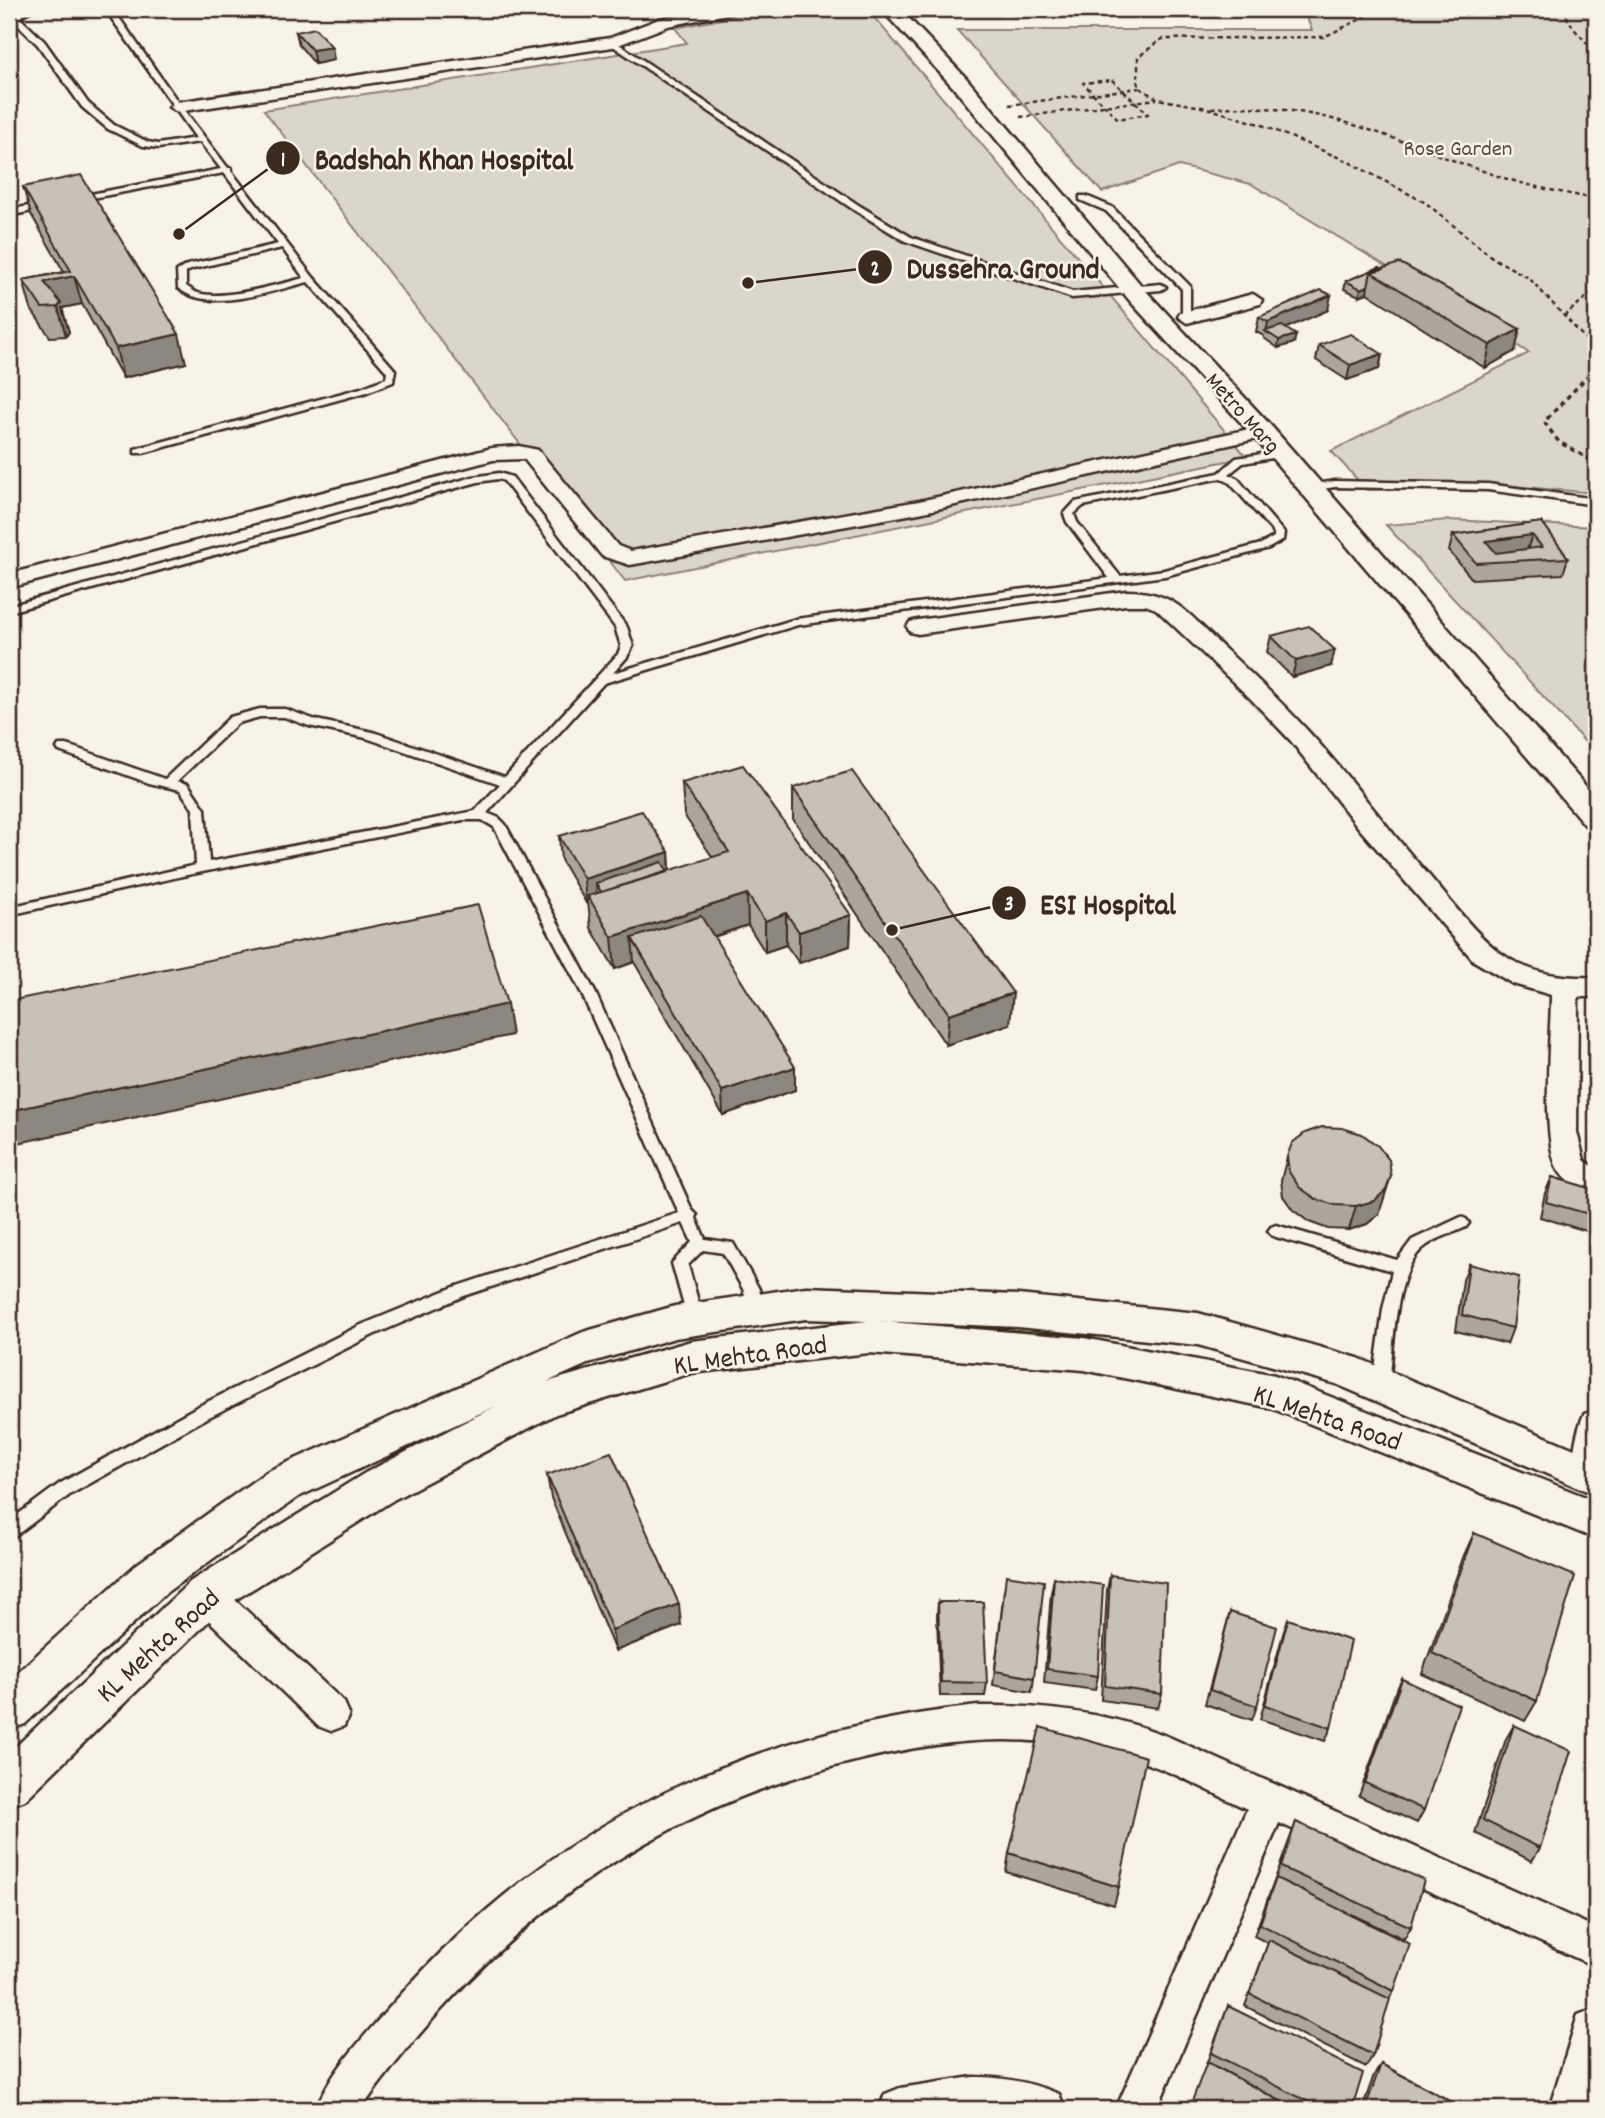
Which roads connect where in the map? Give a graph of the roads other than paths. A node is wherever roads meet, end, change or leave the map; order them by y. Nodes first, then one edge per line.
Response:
1 (31, 9) edge
2 (109, 9) edge
3 (732, 9) edge
4 (890, 9) edge
5 (912, 9) edge
6 (613, 43) junction
7 (177, 107) junction
8 (203, 139) junction
9 (228, 170) junction
10 (1083, 198) junction
11 (9, 213) edge
12 (284, 245) junction
13 (310, 279) junction
14 (1161, 287) junction
15 (1134, 291) junction
16 (1253, 300) dead end
17 (1187, 317) junction
18 (1263, 432) junction
19 (139, 451) dead end
20 (1281, 454) junction
21 (1222, 475) junction
22 (1335, 484) junction
23 (1310, 488) junction
24 (1596, 502) edge
25 (1117, 580) junction
26 (9, 581) edge
27 (9, 609) edge
28 (918, 627) dead end
29 (599, 681) junction
30 (63, 748) dead end
31 (508, 782) junction
32 (1596, 782) edge
33 (168, 783) junction
34 (479, 814) junction
35 (1596, 818) edge
36 (203, 868) junction
37 (9, 911) edge
38 (1596, 987) edge
39 (1565, 989) junction
40 (1596, 1180) edge
41 (690, 1215) junction
42 (1461, 1223) dead end
43 (1276, 1231) dead end
44 (700, 1244) junction
45 (1402, 1268) junction
46 (756, 1310) junction
47 (695, 1319) junction
48 (1381, 1384) junction
49 (1596, 1424) edge
50 (1592, 1475) edge
51 (1596, 1520) edge
52 (9, 1531) edge
53 (206, 1595) junction
54 (9, 1709) edge
55 (331, 1714) dead end
56 (9, 1784) edge
57 (1269, 1802) junction
58 (1596, 1948) edge
59 (1596, 2033) edge
60 (336, 2109) edge
61 (900, 2109) edge
62 (1044, 2109) edge
63 (1136, 2109) edge
64 (1575, 2109) edge

1 - 8 lane
2 - 7 lane
3 - 6 street
4 - 15 street, Metro Marg
5 - 10 street, Metro Marg
6 - 7 street
6 - 15 lane
7 - 8 lane
8 - 9 lane
9 - 11 lane
9 - 12 lane
10 - 14 street, Metro Marg
10 - 17 lane
12 - 13 lane
12 - 13 lane
13 - 19 lane
14 - 15 lane
14 - 17 street, Metro Marg
15 - 18 street, Metro Marg
16 - 17 street
17 - 22 street, Metro Marg
18 - 20 street, Metro Marg
18 - 26 street
20 - 21 lane
20 - 23 street, Metro Marg
21 - 25 lane
21 - 25 lane
22 - 23 lane
22 - 24 lane
22 - 32 street, Metro Marg
23 - 35 street, Metro Marg
25 - 29 lane
27 - 29 lane
28 - 39 street
29 - 31 lane
30 - 33 lane
31 - 33 lane
31 - 34 lane
33 - 36 lane
34 - 36 lane
34 - 41 lane
36 - 37 lane
38 - 39 street
39 - 40 street
41 - 44 lane
41 - 52 lane
42 - 45 lane
43 - 45 lane
44 - 46 lane
44 - 47 lane
45 - 48 lane
46 - 47 street, KL Mehta Road
46 - 48 street, KL Mehta Road
47 - 54 street, KL Mehta Road
48 - 50 street, KL Mehta Road
49 - 50 street
51 - 53 street, KL Mehta Road
53 - 55 street
53 - 56 street, KL Mehta Road
57 - 58 street
57 - 60 street
57 - 63 street
59 - 64 street
61 - 62 street

